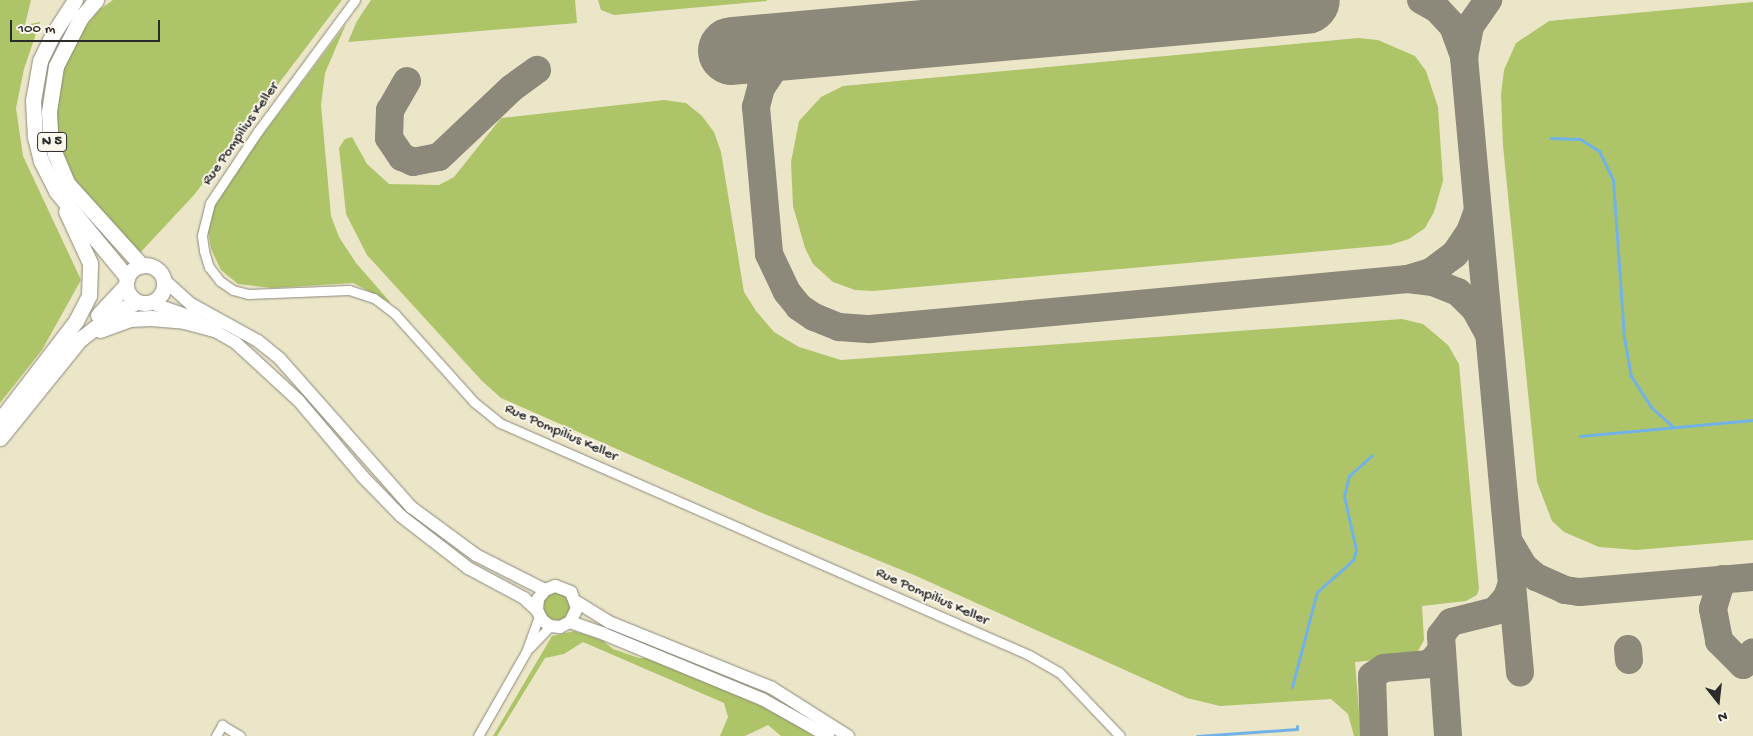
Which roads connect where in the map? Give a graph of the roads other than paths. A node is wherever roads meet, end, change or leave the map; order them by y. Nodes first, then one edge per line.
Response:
1 (76, 0) edge
2 (96, 0) edge
3 (355, 0) edge
4 (56, 190) junction
5 (142, 266) junction
6 (163, 279) junction
7 (127, 281) junction
8 (144, 302) junction
9 (214, 329) junction
10 (65, 356) junction
11 (37, 374) junction
12 (0, 420) edge
13 (0, 438) edge
14 (544, 590) junction
15 (577, 602) junction
16 (538, 613) junction
17 (570, 622) junction
18 (550, 626) junction
19 (526, 652) junction
20 (216, 736) edge
21 (240, 736) edge
22 (478, 736) edge
23 (828, 736) edge
24 (848, 736) edge
25 (1120, 736) edge

1 - 4 main road, N 5
2 - 5 main road, N 5
3 - 25 street, Rue Pompilius Keller
4 - 7 main road, N 5
4 - 11 main road
5 - 6 main road
5 - 7 main road
6 - 8 main road
6 - 14 main road
7 - 8 main road
7 - 11 main road
8 - 9 main road
8 - 10 main road
9 - 10 main road
9 - 16 main road
10 - 13 main road
11 - 12 main road
14 - 15 main road
14 - 16 main road
15 - 17 main road
15 - 24 main road
16 - 18 main road
16 - 19 street
17 - 18 main road
17 - 23 main road
18 - 19 street
19 - 22 street
20 - 21 street

